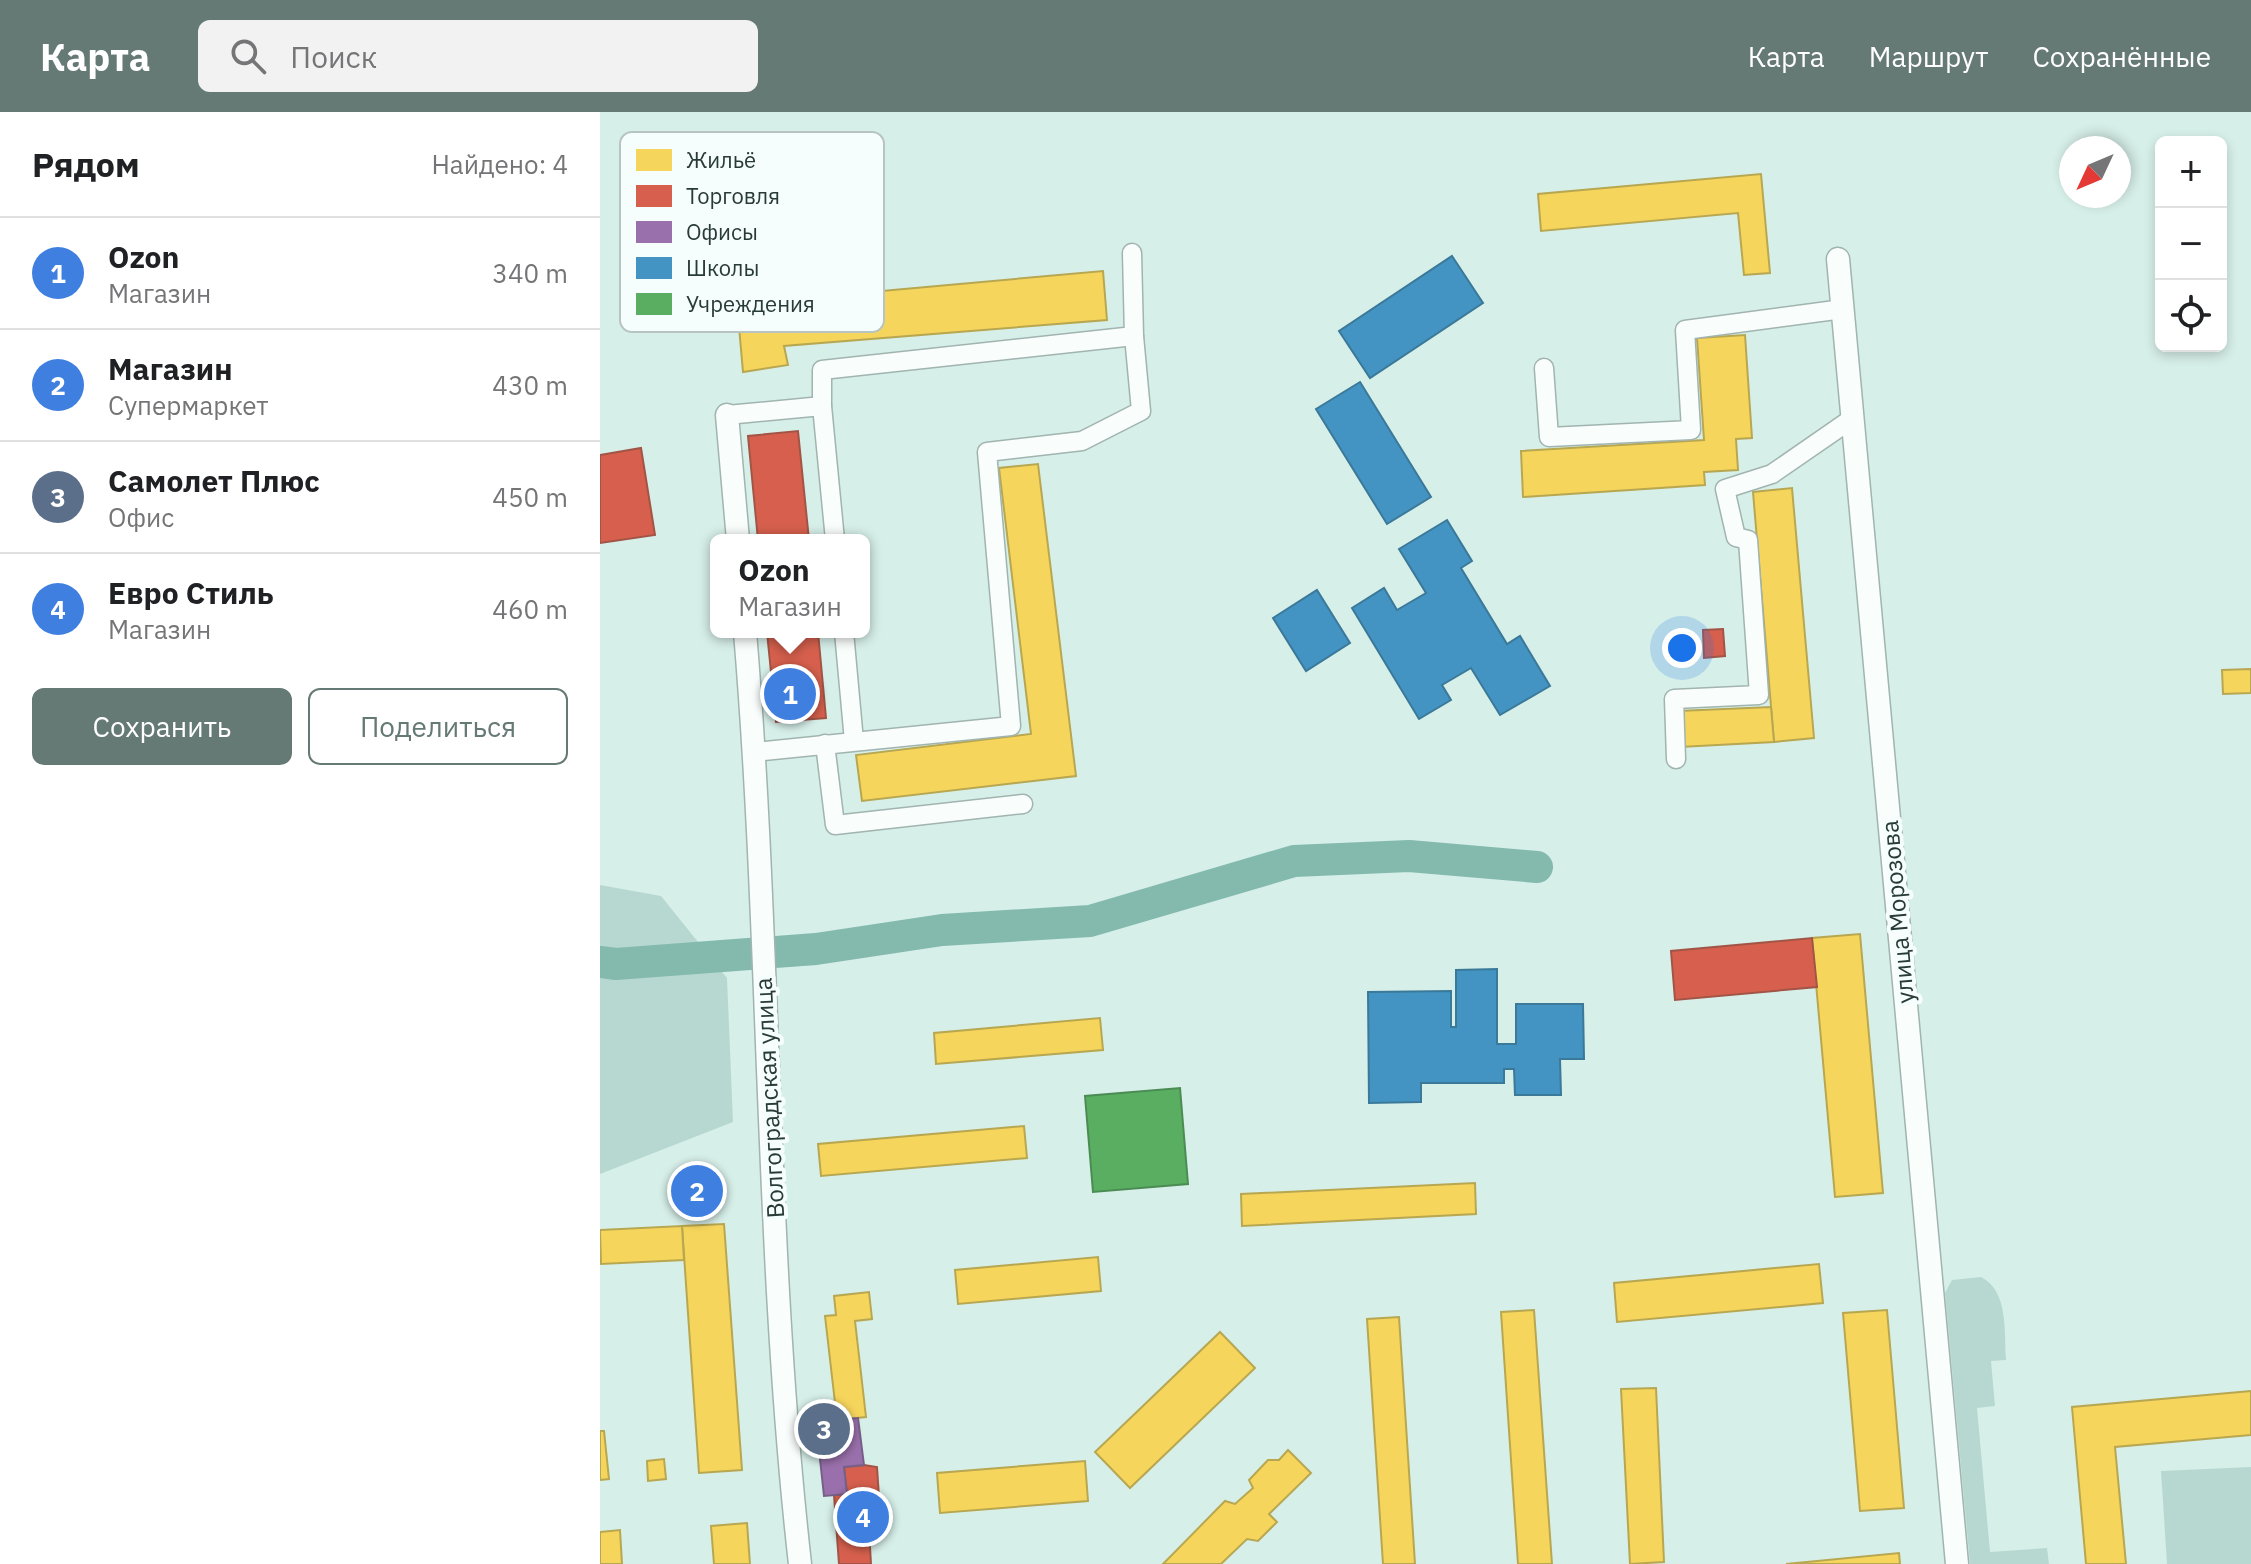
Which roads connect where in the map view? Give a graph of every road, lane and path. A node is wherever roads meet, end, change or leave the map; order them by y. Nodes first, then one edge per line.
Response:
1 (1132, 253) dead end
2 (1838, 259) dead end
3 (1843, 309) junction
4 (1134, 336) junction
5 (1544, 368) dead end
6 (822, 406) junction
7 (727, 415) joint
8 (1853, 418) junction
9 (737, 534) edge
10 (834, 534) edge
11 (746, 638) edge
12 (845, 638) edge
13 (854, 741) junction
14 (825, 744) junction
15 (755, 752) junction
16 (1676, 759) dead end
17 (1023, 804) dead end
18 (800, 1564) edge
19 (1957, 1564) edge

1 - 4 street
2 - 3 street, улица Морозова
3 - 5 street
3 - 8 street, улица Морозова
4 - 6 street
4 - 13 street
6 - 7 street
6 - 10 street
7 - 9 street
8 - 16 street
8 - 19 street, улица Морозова
11 - 15 street, Волгоградская улица
12 - 13 street
13 - 14 street
14 - 15 street
14 - 17 street
15 - 18 street, Волгоградская улица

